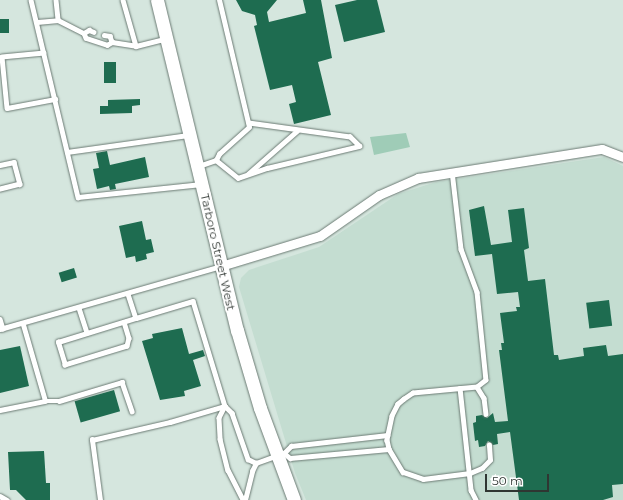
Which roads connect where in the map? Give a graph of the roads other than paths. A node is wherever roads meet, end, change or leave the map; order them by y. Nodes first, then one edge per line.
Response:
1 (32, 0) edge
2 (56, 0) edge
3 (123, 0) edge
4 (157, 0) edge
5 (219, 0) edge
6 (58, 20) junction
7 (37, 22) junction
8 (94, 32) dead end
9 (84, 33) junction
10 (104, 35) dead end
11 (166, 39) junction
12 (112, 42) junction
13 (136, 46) junction
14 (44, 53) junction
15 (1, 57) edge
16 (55, 99) junction
17 (249, 123) junction
18 (297, 131) junction
19 (190, 135) junction
20 (67, 152) junction
21 (622, 156) edge
22 (216, 160) junction
23 (0, 165) edge
24 (198, 166) junction
25 (452, 171) junction
26 (246, 176) junction
27 (202, 184) junction
28 (0, 189) edge
29 (221, 266) junction
30 (128, 294) junction
31 (79, 308) junction
32 (136, 318) junction
33 (0, 319) edge
34 (124, 322) junction
35 (23, 325) junction
36 (1, 329) edge
37 (87, 333) junction
38 (477, 387) junction
39 (460, 388) junction
40 (45, 401) junction
41 (225, 406) junction
42 (0, 410) edge
43 (132, 411) dead end
44 (486, 414) dead end
45 (388, 434) junction
46 (489, 445) dead end
47 (389, 448) junction
48 (280, 454) junction
49 (256, 463) junction
50 (470, 473) junction
51 (0, 496) edge
52 (7, 500) edge
53 (100, 500) edge
54 (244, 500) edge
55 (294, 500) edge
56 (476, 500) edge

1 - 7 lane
2 - 6 lane
3 - 13 lane
4 - 11 main road, Tarboro Street West
5 - 17 lane
6 - 7 lane
6 - 9 lane
7 - 14 lane
8 - 9 lane
9 - 12 lane
10 - 12 lane
11 - 13 lane
11 - 19 main road, Tarboro Street West
12 - 13 lane
14 - 15 lane
14 - 16 lane
15 - 16 lane
16 - 20 lane
17 - 18 lane
17 - 22 lane
18 - 26 lane
18 - 26 lane
19 - 20 lane
19 - 24 main road, Tarboro Street West
20 - 27 lane
21 - 25 street
22 - 24 lane
22 - 26 lane
23 - 28 lane
24 - 27 main road, Tarboro Street West
25 - 29 street
25 - 38 lane
27 - 29 main road, Tarboro Street West
29 - 30 lane
29 - 48 main road, Tarboro Street West
30 - 31 lane
30 - 32 lane
31 - 35 lane
31 - 37 lane
32 - 34 lane
32 - 41 lane
33 - 36 lane
34 - 37 lane
34 - 37 lane
35 - 36 lane
35 - 40 lane
38 - 39 lane
38 - 44 lane
39 - 45 lane
39 - 50 lane
40 - 42 lane
40 - 43 lane
41 - 49 lane
41 - 53 lane
41 - 54 lane
45 - 47 lane
45 - 48 lane
46 - 50 lane
47 - 48 lane
47 - 50 lane
48 - 49 lane
48 - 55 main road, Tarboro Street West
49 - 54 lane
50 - 56 lane
51 - 52 lane

